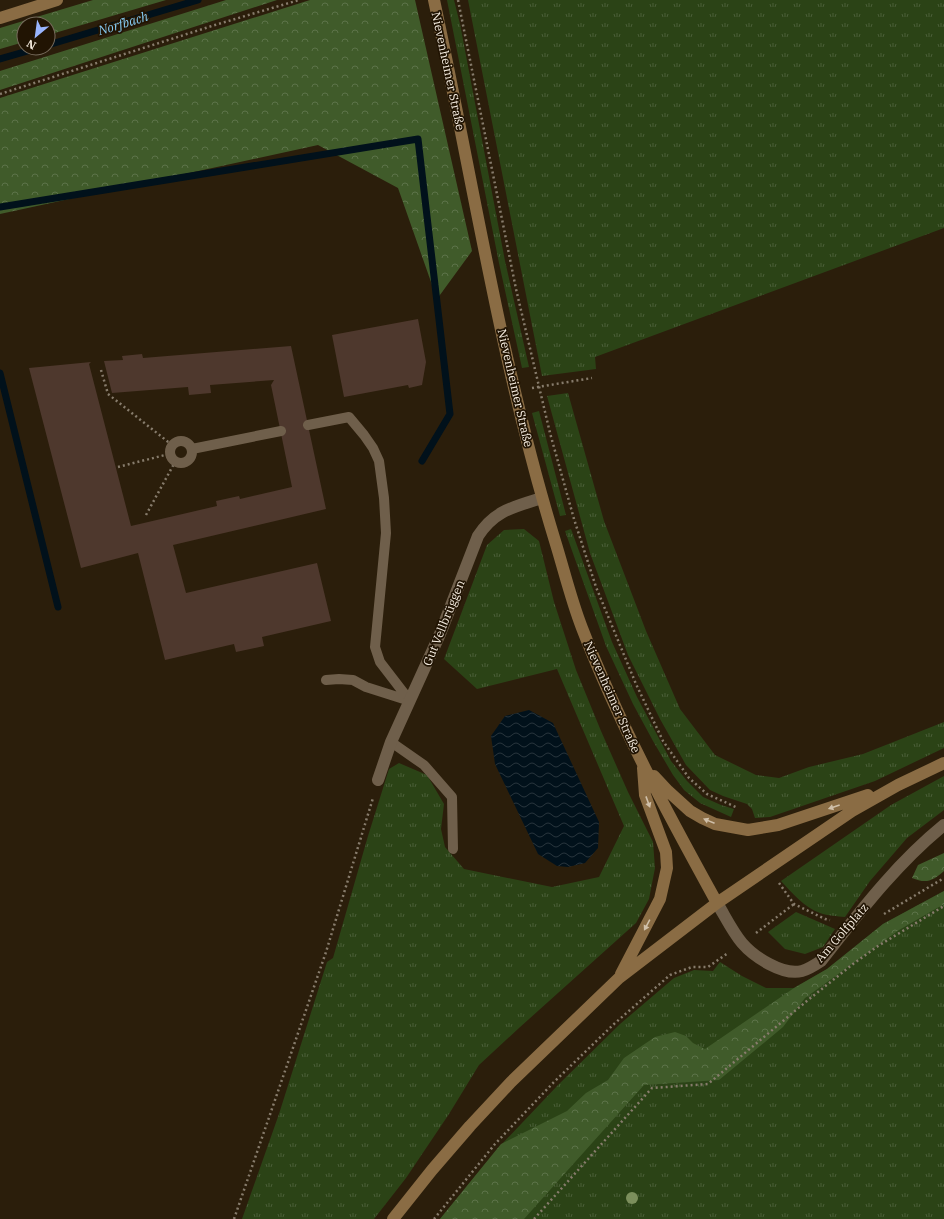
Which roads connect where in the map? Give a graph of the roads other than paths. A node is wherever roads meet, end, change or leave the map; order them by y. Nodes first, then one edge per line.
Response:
1 (57, 0) edge
2 (434, 0) edge
3 (0, 18) edge
4 (308, 425) dead end
5 (281, 431) dead end
6 (192, 449) junction
7 (542, 498) junction
8 (326, 680) dead end
9 (410, 701) junction
10 (391, 742) junction
11 (642, 763) junction
12 (944, 763) edge
13 (378, 780) road end
14 (898, 785) junction
15 (944, 825) edge
16 (453, 849) dead end
17 (717, 903) junction
18 (619, 978) junction
19 (393, 1219) edge

1 - 3 main road
2 - 7 main road, Nievenheimer Straße
4 - 9 lane
5 - 6 lane
6 - 6 lane
7 - 9 street, Gut Vellbrüggen
7 - 11 main road, Nievenheimer Straße
8 - 9 lane
9 - 10 street, Gut Vellbrüggen
10 - 13 street, Gut Vellbrüggen
10 - 16 lane
14 -> 11 main road
11 - 17 main road
11 -> 18 main road
12 - 14 main road
14 - 17 main road
15 - 17 street, Am Golfplatz
17 - 18 main road
18 - 19 main road

